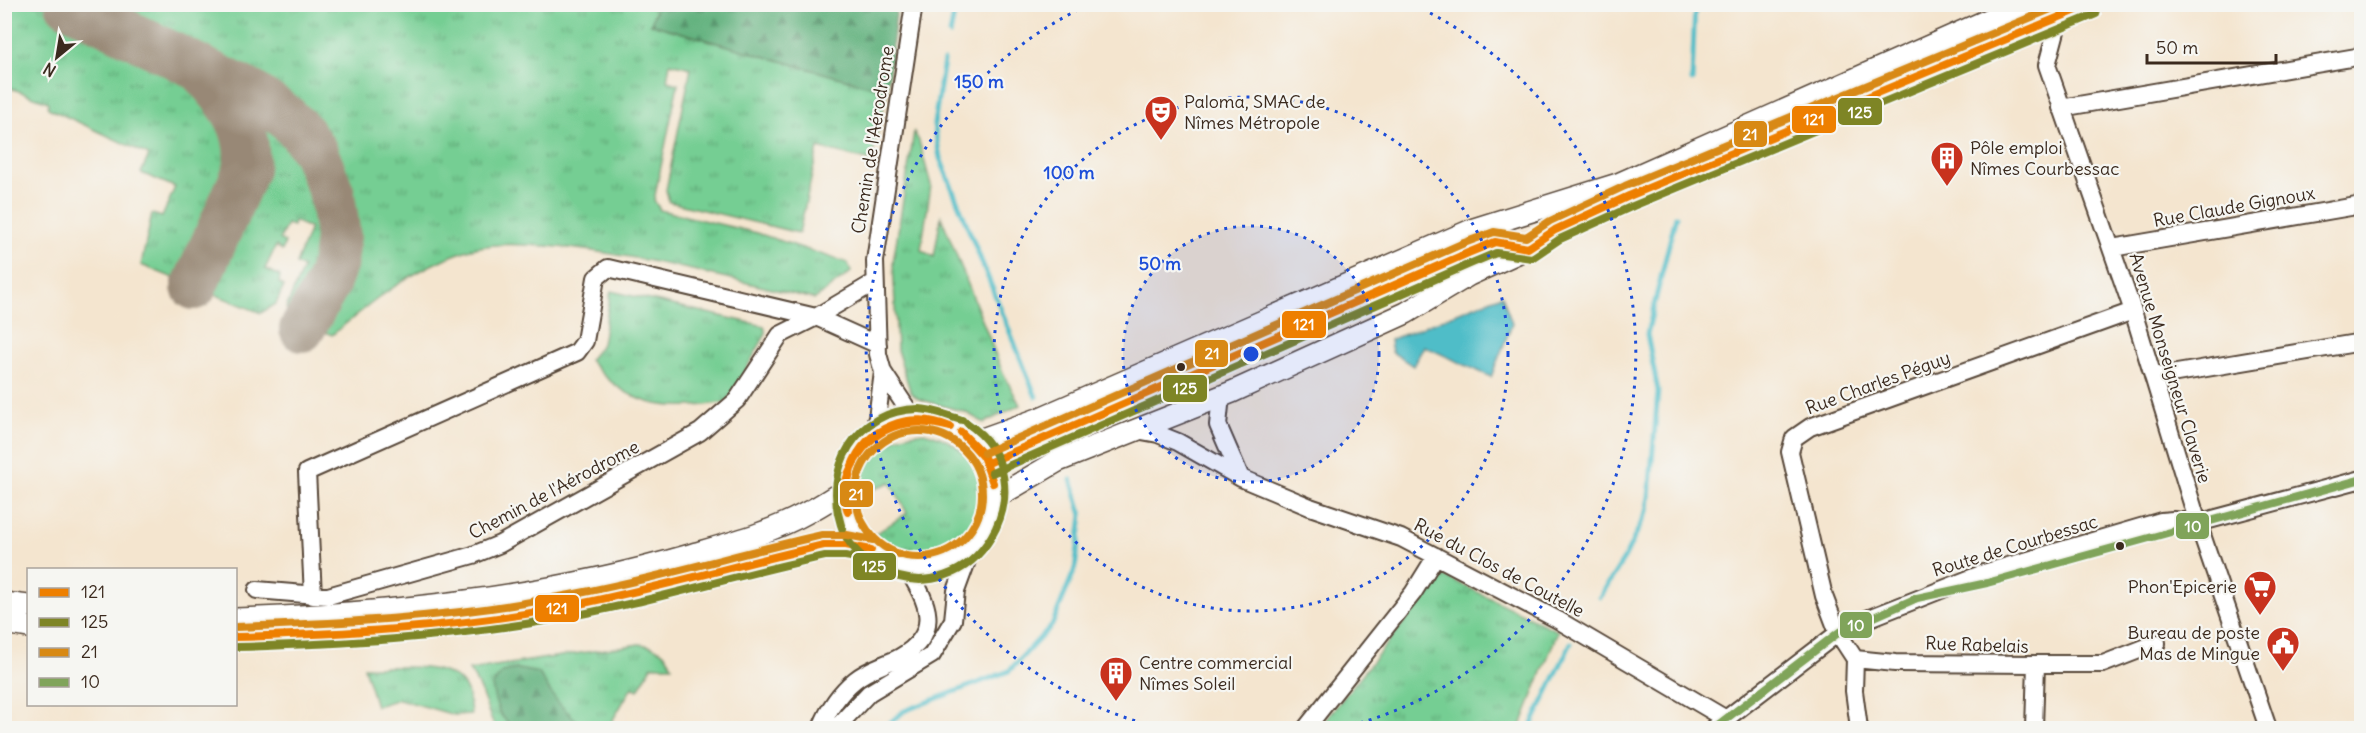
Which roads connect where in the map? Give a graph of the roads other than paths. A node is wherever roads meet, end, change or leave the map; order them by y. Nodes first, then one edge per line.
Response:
1 (914, 4) edge
2 (2024, 4) edge
3 (2092, 4) edge
4 (2059, 20) junction
5 (2361, 56) edge
6 (2061, 108) junction
7 (2361, 205) edge
8 (2112, 248) junction
9 (875, 282) junction
10 (2133, 311) junction
11 (816, 317) junction
12 (2361, 342) edge
13 (878, 345) junction
14 (883, 372) junction
15 (2153, 377) junction
16 (1221, 396) junction
17 (914, 419) junction
18 (1136, 430) junction
19 (870, 438) junction
20 (972, 440) junction
21 (1241, 478) junction
22 (2361, 479) edge
23 (845, 490) junction
24 (995, 498) junction
25 (2198, 523) junction
26 (871, 550) junction
27 (971, 550) junction
28 (1436, 556) junction
29 (906, 568) junction
30 (257, 590) dead end
31 (313, 596) junction
32 (4, 603) edge
33 (27, 606) edge
34 (237, 619) edge
35 (4, 623) edge
36 (27, 627) edge
37 (1838, 633) junction
38 (237, 637) edge
39 (2157, 643) dead end
40 (1855, 659) junction
41 (2036, 664) junction
42 (1720, 724) edge
43 (821, 729) edge
44 (836, 729) edge
45 (1306, 729) edge
46 (1859, 729) edge
47 (2034, 729) edge
48 (2268, 729) edge

1 - 9 street, Chemin de l'Aérodrome
2 - 20 main road
3 - 4 main road
4 - 6 street, Avenue Monseigneur Claverie
4 - 16 main road
5 - 6 street
6 - 8 street, Avenue Monseigneur Claverie
7 - 8 street, Rue Claude Gignoux
8 - 10 street, Avenue Monseigneur Claverie
9 - 11 street, Chemin de l'Aérodrome
9 - 13 street, Chemin de l'Aérodrome
10 - 15 street, Avenue Monseigneur Claverie
10 - 37 street, Rue Charles Péguy
11 - 13 street
11 - 31 street, Chemin de l'Aérodrome
11 - 31 street
12 - 15 street
13 - 14 street, Chemin de l'Aérodrome
14 - 17 street, Chemin de l'Aérodrome
14 - 19 street, Chemin de l'Aérodrome
15 - 25 street, Avenue Monseigneur Claverie
16 - 18 main road
16 - 21 street
17 - 19 main road
17 - 20 main road
18 - 21 street, Rue du Clos de Coutelle
18 - 24 main road
19 - 23 main road
20 - 24 main road
21 - 28 street, Rue du Clos de Coutelle
22 - 25 street, Route de Courbessac
23 - 26 main road
23 - 34 main road
24 - 27 main road
25 - 37 street, Route de Courbessac
25 - 48 street, Avenue Monseigneur Claverie
26 - 29 main road
26 - 38 main road
27 - 29 main road
27 - 44 street
28 - 42 street, Rue du Clos de Coutelle
28 - 45 street
29 - 43 street
30 - 31 street, Chemin de l'Aérodrome
32 - 33 main road
35 - 36 main road
37 - 40 street, Rue Charles Péguy
37 - 42 street, Route de Courbessac
39 - 41 street
40 - 41 street, Rue Rabelais
40 - 46 street
41 - 47 street, Rue Rabelais

